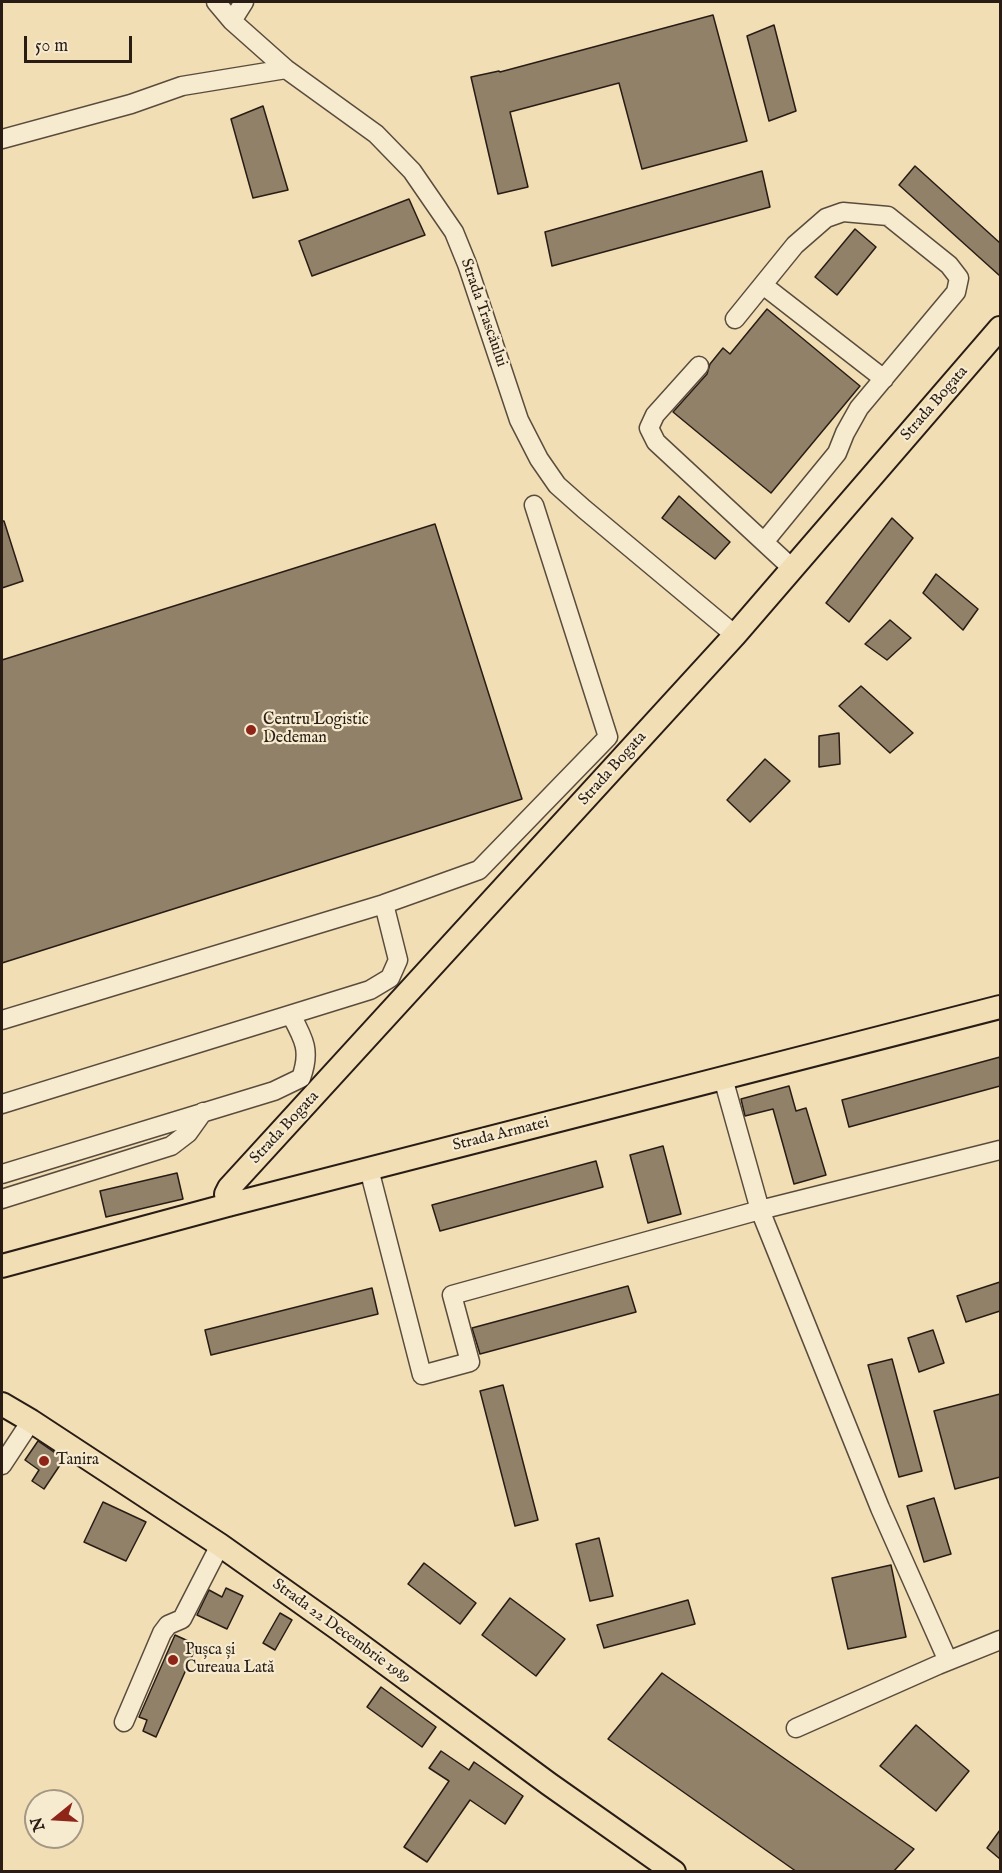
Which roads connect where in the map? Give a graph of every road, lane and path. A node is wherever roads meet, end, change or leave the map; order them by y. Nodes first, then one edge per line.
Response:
1 (216, 2) edge
2 (244, 2) edge
3 (232, 21) junction
4 (286, 69) junction
5 (2, 139) edge
6 (763, 285) junction
7 (735, 319) dead end
8 (1000, 328) edge
9 (699, 366) dead end
10 (884, 379) junction
11 (534, 505) dead end
12 (764, 542) junction
13 (793, 569) junction
14 (735, 635) junction
15 (384, 904) junction
16 (1000, 1007) edge
17 (291, 1015) junction
18 (2, 1020) edge
19 (723, 1078) junction
20 (2, 1104) edge
21 (203, 1112) junction
22 (1000, 1150) edge
23 (369, 1169) junction
24 (2, 1174) edge
25 (2, 1199) edge
26 (228, 1205) junction
27 (760, 1210) junction
28 (2, 1266) edge
29 (2, 1404) edge
30 (31, 1421) junction
31 (2, 1465) edge
32 (220, 1545) junction
33 (1000, 1640) edge
34 (948, 1661) junction
35 (124, 1722) dead end
36 (796, 1728) dead end
37 (674, 1872) edge

1 - 3 street, Strada Trascăului
2 - 3 street
3 - 4 street, Strada Trascăului
4 - 5 street
4 - 14 street, Strada Trascăului
6 - 7 street
6 - 10 street
6 - 10 street
8 - 13 main road, Strada Bogata
9 - 12 street
10 - 12 street
11 - 15 street
12 - 13 street
13 - 14 main road, Strada Bogata
14 - 26 main road, Strada Bogata
15 - 17 street
15 - 18 street
16 - 19 main road, Strada Armatei
17 - 20 street
17 - 21 street
19 - 23 main road, Strada Armatei
19 - 27 street
21 - 24 street
21 - 25 street
22 - 27 street
23 - 26 main road, Strada Armatei
23 - 27 street
26 - 28 main road, Strada Armatei
27 - 34 street
29 - 30 main road, Strada 22 Decembrie 1989
30 - 31 street
30 - 32 main road, Strada 22 Decembrie 1989
32 - 35 street
32 - 37 main road, Strada 22 Decembrie 1989
33 - 34 street
34 - 36 street

